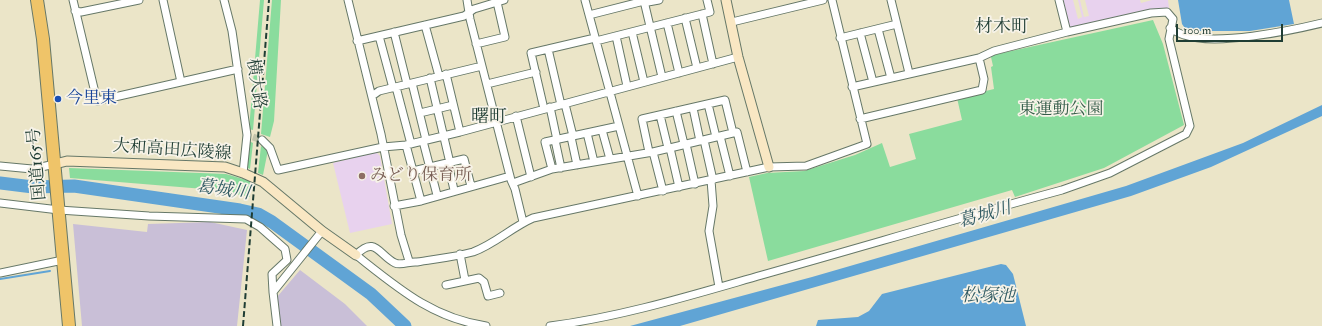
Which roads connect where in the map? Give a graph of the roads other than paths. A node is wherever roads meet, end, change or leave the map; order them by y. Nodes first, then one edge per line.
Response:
1 (37, 0) edge
2 (72, 0) edge
3 (139, 0) edge
4 (163, 0) edge
5 (224, 0) edge
6 (348, 0) edge
7 (468, 0) edge
8 (585, 0) edge
9 (659, 0) edge
10 (707, 0) edge
11 (726, 0) edge
12 (823, 0) edge
13 (832, 0) edge
14 (891, 0) edge
15 (1059, 0) edge
16 (500, 1) edge
17 (644, 1) edge
18 (106, 3) edge
19 (75, 11) junction
20 (469, 12) junction
21 (702, 14) junction
22 (589, 15) junction
23 (685, 18) junction
24 (732, 22) junction
25 (667, 23) junction
26 (1322, 23) edge
27 (897, 24) junction
28 (425, 25) junction
29 (650, 27) junction
30 (1170, 28) junction
31 (878, 29) junction
32 (394, 32) junction
33 (632, 32) junction
34 (1067, 32) junction
35 (860, 33) junction
36 (379, 36) junction
37 (616, 36) junction
38 (840, 38) junction
39 (595, 39) junction
40 (357, 41) junction
41 (476, 44) junction
42 (548, 49) junction
43 (738, 57) junction
44 (979, 58) junction
45 (713, 64) junction
46 (482, 66) junction
47 (697, 68) junction
48 (238, 69) junction
49 (536, 72) junction
50 (679, 73) junction
51 (909, 73) junction
52 (443, 75) junction
53 (662, 77) junction
54 (430, 78) junction
55 (891, 78) junction
56 (181, 82) junction
57 (644, 82) junction
58 (873, 82) junction
59 (410, 83) junction
60 (487, 84) junction
61 (627, 86) junction
62 (395, 87) junction
63 (852, 87) junction
64 (610, 90) junction
65 (372, 96) junction
66 (563, 104) junction
67 (708, 104) junction
68 (453, 105) junction
69 (547, 108) junction
70 (693, 108) junction
71 (437, 109) junction
72 (676, 111) junction
73 (420, 113) junction
74 (660, 115) junction
75 (516, 116) junction
76 (860, 119) junction
77 (497, 121) junction
78 (619, 126) junction
79 (602, 130) junction
80 (460, 132) junction
81 (587, 133) junction
82 (733, 133) junction
83 (443, 136) junction
84 (572, 136) junction
85 (718, 136) junction
86 (262, 140) tunnel mouth
87 (425, 140) junction
88 (556, 140) junction
89 (702, 140) junction
90 (408, 144) junction
91 (685, 144) junction
92 (383, 147) junction
93 (669, 148) junction
94 (651, 152) junction
95 (628, 155) junction
96 (610, 159) junction
97 (594, 162) junction
98 (449, 163) junction
99 (577, 165) junction
100 (0, 166) edge
101 (769, 167) junction
102 (430, 168) junction
103 (561, 168) junction
104 (55, 169) junction
105 (552, 169) junction
106 (413, 171) junction
107 (747, 172) junction
108 (243, 173) junction
109 (510, 176) junction
110 (730, 176) junction
111 (531, 177) junction
112 (712, 180) junction
113 (513, 183) junction
114 (695, 184) junction
115 (471, 186) junction
116 (679, 187) junction
117 (454, 190) junction
118 (663, 191) junction
119 (437, 195) junction
120 (638, 196) junction
121 (421, 201) junction
122 (0, 203) edge
123 (394, 206) junction
124 (58, 207) junction
125 (523, 222) junction
126 (321, 233) junction
127 (460, 254) junction
128 (356, 256) junction
129 (63, 260) junction
130 (409, 261) junction
131 (0, 273) edge
132 (465, 280) junction
133 (446, 285) dead end
134 (719, 287) junction
135 (274, 292) junction
136 (500, 293) dead end
137 (69, 326) edge
138 (277, 326) edge
139 (486, 326) edge
140 (550, 326) edge

1 - 104 highway, 国道165号
2 - 19 street
3 - 18 street
4 - 56 street
5 - 48 street, 横大路
6 - 40 street
7 - 20 street
8 - 22 street
9 - 17 street
10 - 21 street
11 - 24 main road
12 - 24 street
13 - 38 street
14 - 27 street
15 - 34 street
16 - 20 street
16 - 41 street
17 - 22 street
17 - 29 street
18 - 19 street
19 - 56 street
20 - 28 street
20 - 41 street
21 - 23 street
21 - 45 street
22 - 39 street
23 - 25 street
23 - 47 street
24 - 43 main road
25 - 29 street
25 - 50 street
26 - 30 street
27 - 31 street
27 - 51 street
28 - 32 street
28 - 52 street
29 - 33 street
29 - 53 street
30 - 34 street
30 - 134 street
31 - 35 street
31 - 55 street
32 - 36 street
32 - 59 street
33 - 37 street
33 - 57 street
34 - 44 street
35 - 38 street
35 - 58 street
36 - 40 street
36 - 62 street
37 - 39 street
37 - 61 street
38 - 63 street
39 - 42 street
39 - 64 street
40 - 65 street
41 - 46 street
42 - 49 street
42 - 66 street
43 - 45 street
43 - 101 main road
44 - 51 street
44 - 76 street
45 - 47 street
46 - 52 street
46 - 60 street
47 - 50 street
48 - 56 street
48 - 108 street, 横大路
49 - 60 street
49 - 69 street
50 - 53 street
51 - 55 street
52 - 54 street
52 - 68 street
53 - 57 street
54 - 59 street
54 - 71 street
55 - 58 street
57 - 61 street
58 - 63 street
59 - 62 street
59 - 73 street
60 - 77 street
61 - 64 street
62 - 65 street
62 - 90 street
63 - 76 street
64 - 66 street
64 - 78 street
65 - 92 street
66 - 69 street
66 - 84 street
67 - 70 street
67 - 82 street
67 - 85 street
68 - 71 street
68 - 80 street
69 - 75 street
69 - 88 street
70 - 72 street
70 - 89 street
71 - 73 street
71 - 83 street
72 - 74 street
72 - 91 street
73 - 87 street
74 - 93 street
74 - 94 street
75 - 77 street
75 - 111 street
76 - 101 street
77 - 80 street
77 - 109 street
78 - 79 street
78 - 95 street
79 - 81 street
79 - 96 street
80 - 83 street
81 - 84 street
81 - 97 street
82 - 85 street
82 - 107 street
83 - 87 street
83 - 98 street
84 - 88 street
84 - 99 street
85 - 89 street
85 - 110 street
86 - 92 street
87 - 90 street
87 - 102 street
88 - 103 street
88 - 105 street
89 - 91 street
89 - 112 street
90 - 92 street
90 - 106 street
91 - 93 street
91 - 114 street
92 - 123 street
93 - 94 street
93 - 116 street
94 - 95 street
94 - 118 street
95 - 96 street
95 - 120 street
96 - 97 street
97 - 99 street
98 - 102 street
98 - 115 street
98 - 117 street
99 - 103 street
100 - 104 street
101 - 107 street
102 - 106 street
102 - 119 street
103 - 105 street
104 - 108 main road, 大和高田広陵線
104 - 124 highway, 国道165号
105 - 111 street
106 - 121 street
107 - 110 street
108 - 126 main road, 大和高田広陵線
109 - 113 street
109 - 115 street
110 - 112 street
111 - 113 street
112 - 114 street
112 - 134 street
113 - 125 street
114 - 116 street
115 - 117 street
116 - 118 street
117 - 119 street
118 - 120 street
119 - 121 street
120 - 125 street
121 - 123 street
122 - 124 street
123 - 130 street
124 - 129 highway, 国道165号
124 - 135 street
125 - 127 street
126 - 128 main road, 大和高田広陵線
126 - 135 street
127 - 130 street
127 - 132 street
128 - 130 street
128 - 139 street
129 - 131 street
129 - 137 highway, 国道165号
132 - 133 street
132 - 136 street
134 - 140 street
135 - 138 street

